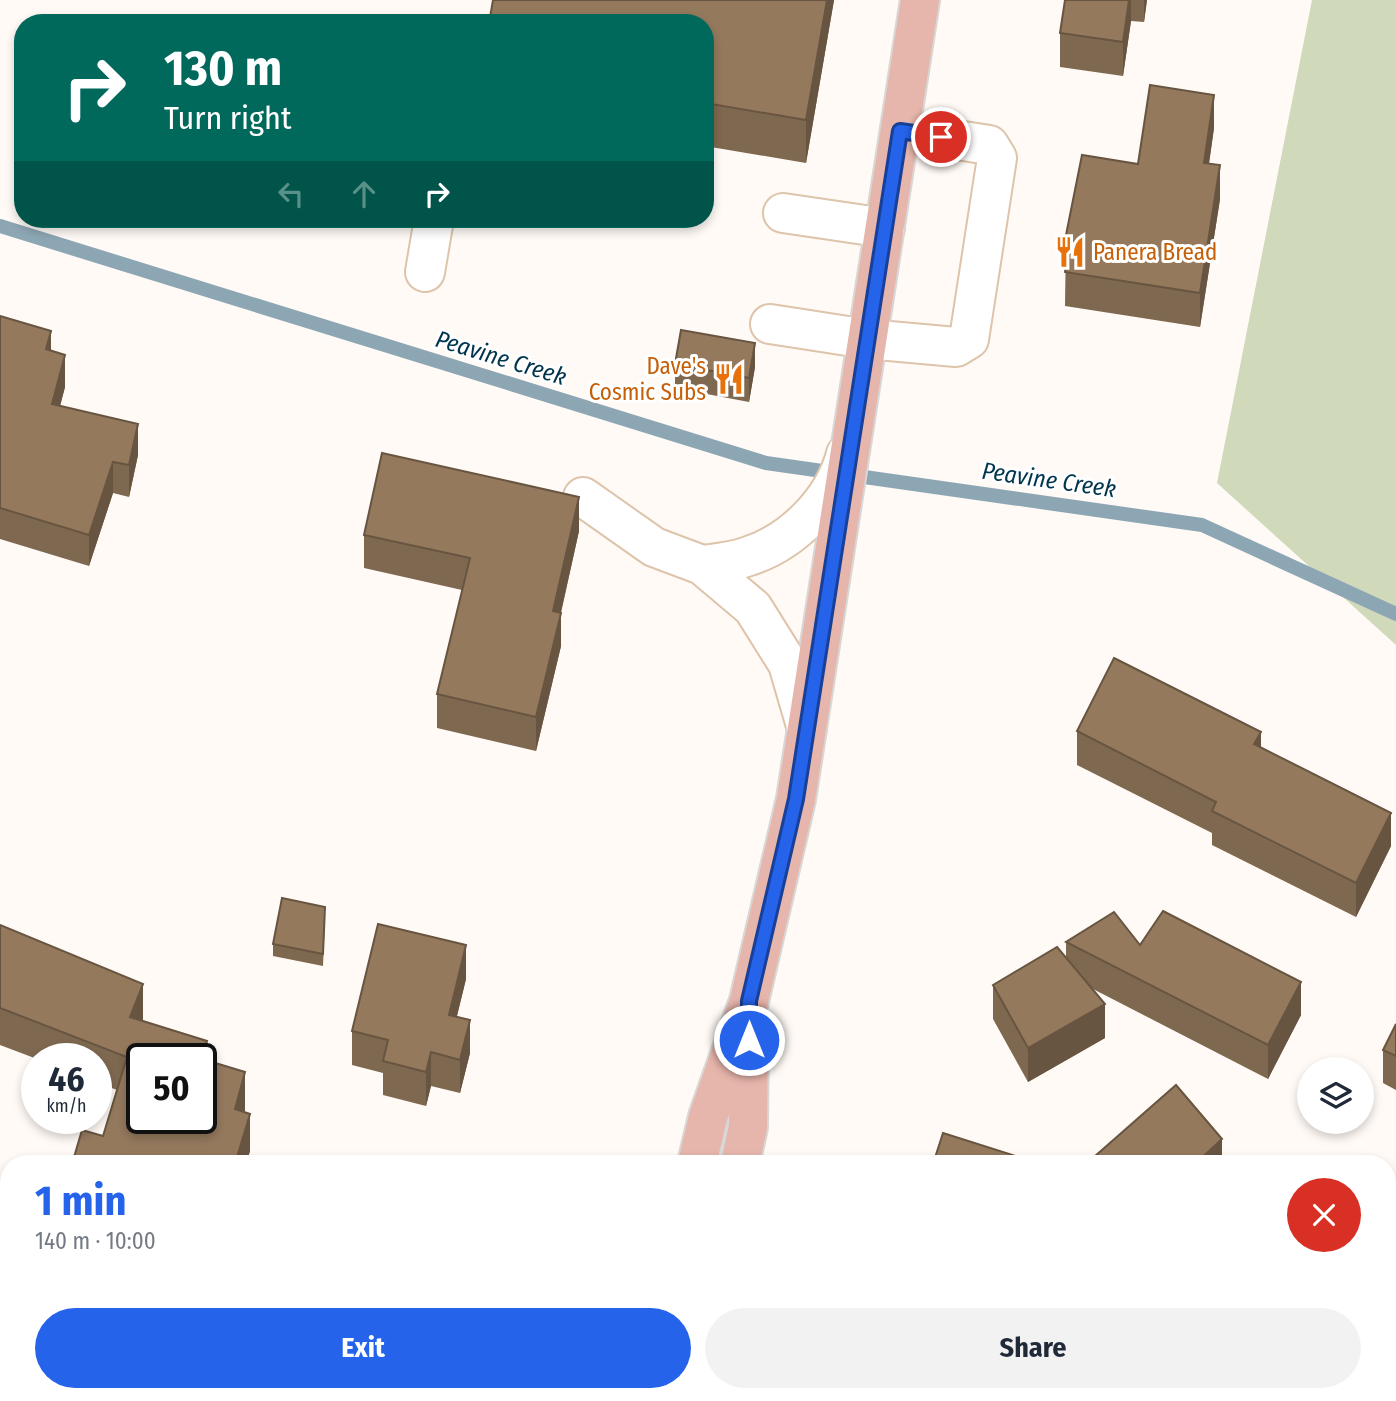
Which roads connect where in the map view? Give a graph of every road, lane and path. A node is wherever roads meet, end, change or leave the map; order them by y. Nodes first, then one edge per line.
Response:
1 (920, 0) edge
2 (900, 131) junction
3 (782, 213) dead end
4 (432, 228) edge
5 (885, 228) junction
6 (425, 272) dead end
7 (770, 324) dead end
8 (867, 339) junction
9 (583, 497) dead end
10 (830, 508) junction
11 (702, 565) junction
12 (807, 729) junction
13 (749, 1001) junction
14 (699, 1155) edge
15 (742, 1155) edge

1 - 2 main road
2 - 5 main road
2 - 8 lane
3 - 5 lane
4 - 6 lane
5 - 8 main road
7 - 8 lane
8 - 10 main road
9 - 11 lane
10 - 11 lane
10 - 12 main road
11 - 12 lane
12 - 13 main road
13 - 14 main road
13 - 15 main road

